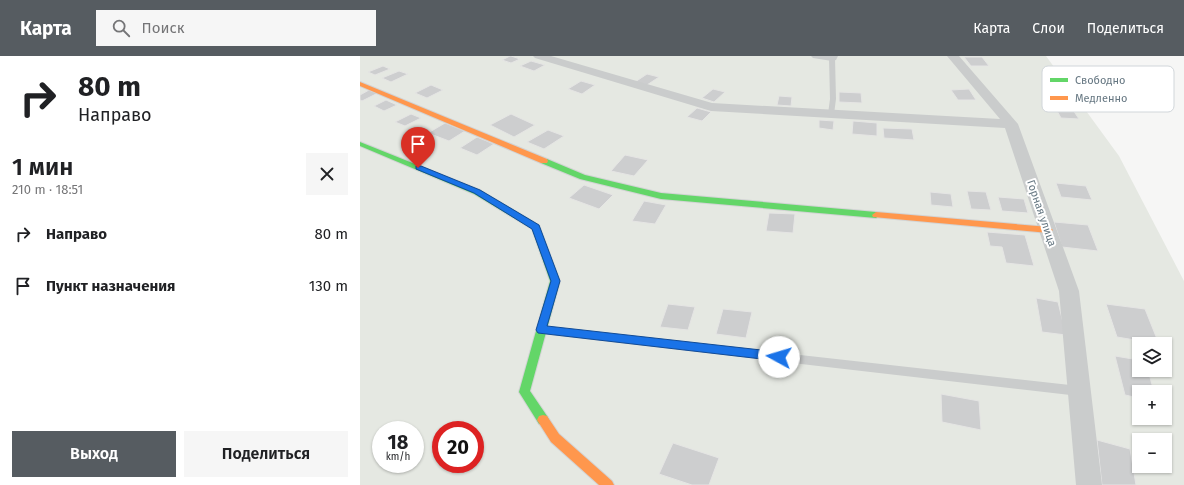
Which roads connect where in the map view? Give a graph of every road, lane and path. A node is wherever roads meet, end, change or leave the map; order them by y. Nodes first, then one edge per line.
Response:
1 (817, 56) edge
2 (953, 56) edge
3 (546, 57) edge
4 (832, 57) edge
5 (360, 84) edge
6 (831, 114) junction
7 (1011, 124) junction
8 (360, 144) edge
9 (1049, 230) junction
10 (541, 330) junction
11 (1080, 391) junction
12 (608, 485) edge
13 (1089, 485) edge

1 - 4 street
2 - 7 street, Горная улица
3 - 6 street
4 - 6 lane
5 - 9 street
6 - 7 street
7 - 9 street, Горная улица
8 - 10 street
9 - 11 street, Горная улица
10 - 11 lane
10 - 12 street
11 - 13 street, Горная улица

